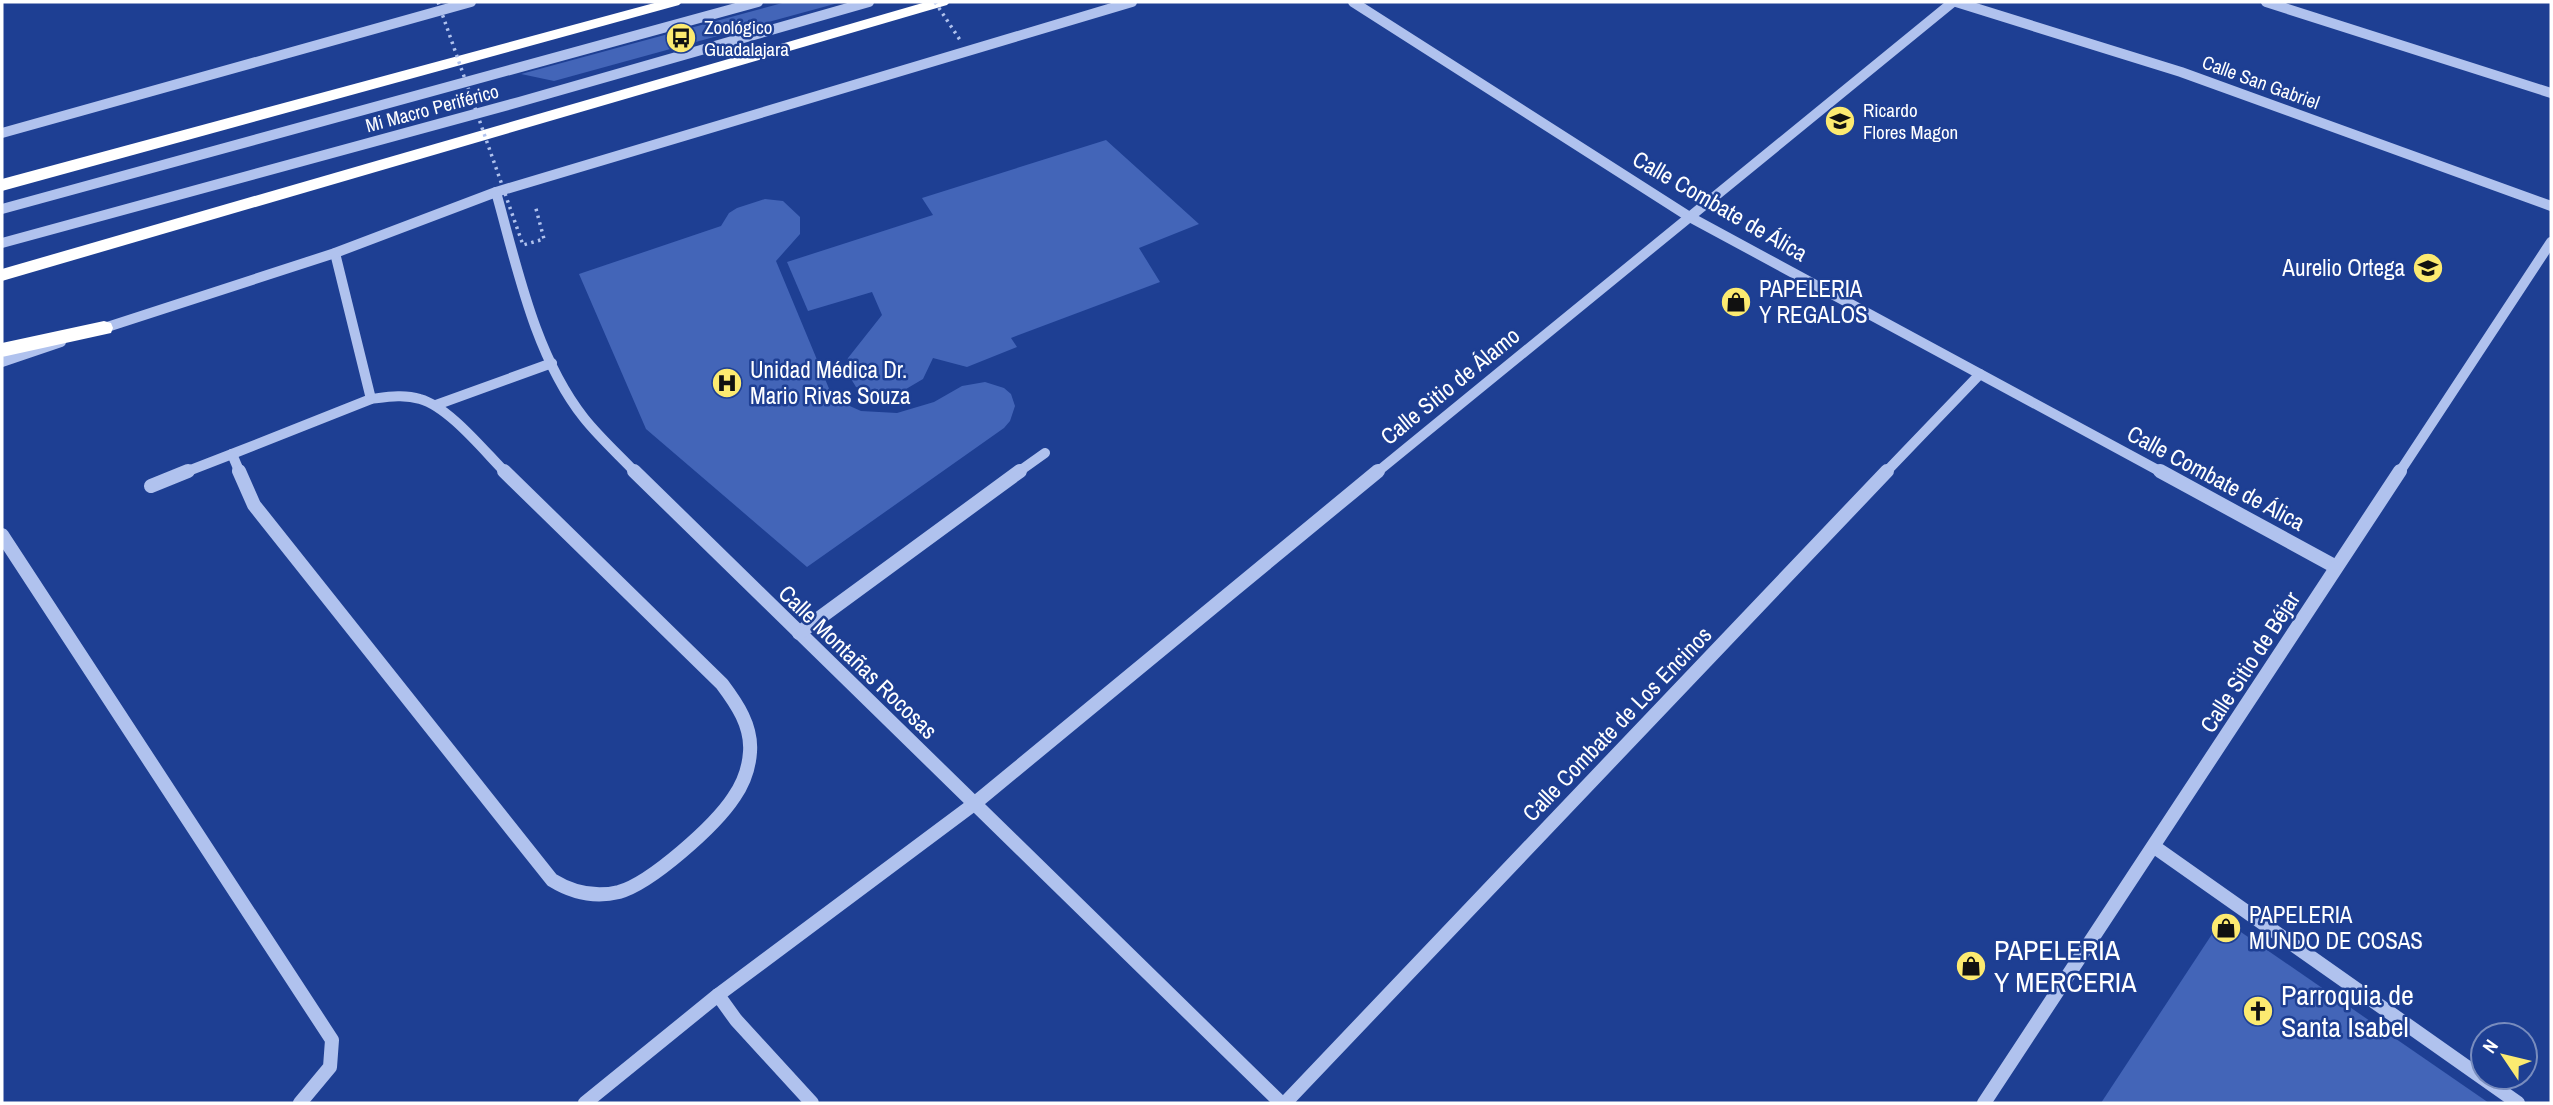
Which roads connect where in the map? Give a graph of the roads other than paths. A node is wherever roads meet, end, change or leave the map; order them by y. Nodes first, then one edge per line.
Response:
1 (471, 2) edge
2 (645, 2) edge
3 (674, 2) edge
4 (758, 2) edge
5 (869, 2) edge
6 (942, 2) edge
7 (1132, 2) edge
8 (1353, 2) edge
9 (1955, 2) edge
10 (2266, 2) edge
11 (436, 5) edge
12 (587, 25) junction
13 (2551, 93) edge
14 (2, 133) edge
15 (2, 185) edge
16 (496, 192) junction
17 (2551, 206) edge
18 (2, 209) edge
19 (1688, 216) junction
20 (2551, 242) edge
21 (2, 243) edge
22 (335, 253) junction
23 (2, 275) edge
24 (104, 328) junction
25 (2, 350) edge
26 (2, 362) edge
27 (552, 363) junction
28 (1980, 374) junction
29 (371, 400) junction
30 (436, 405) junction
31 (231, 453) junction
32 (1045, 453) dead end
33 (151, 486) dead end
34 (2, 535) edge
35 (2336, 567) junction
36 (799, 633) junction
37 (975, 804) junction
38 (2156, 848) junction
39 (718, 995) junction
40 (300, 1103) edge
41 (585, 1103) edge
42 (812, 1103) edge
43 (1283, 1103) edge
44 (1984, 1103) edge
45 (2518, 1103) edge

1 - 11 street
2 - 12 highway
3 - 12 highway
4 - 18 street, Mi Macro Periférico
5 - 21 street, Mi Macro Periférico
6 - 23 highway
7 - 16 street
8 - 19 street, Calle Combate de Álica
9 - 17 street, Calle San Gabriel
9 - 19 street, Calle Sitio de Álamo
10 - 13 street
11 - 14 street
12 - 15 highway
16 - 22 street
16 - 27 street, Calle Montañas Rocosas
19 - 28 street, Calle Combate de Álica
19 - 37 street, Calle Sitio de Álamo
20 - 35 street, Calle Sitio de Béjar
22 - 24 street
22 - 29 street
24 - 25 highway
24 - 26 street
27 - 30 street
27 - 36 street, Calle Montañas Rocosas
28 - 35 street, Calle Combate de Álica
28 - 43 street, Calle Combate de Los Encinos
29 - 30 street
29 - 31 street
30 - 31 street
31 - 33 street
32 - 36 street
34 - 40 street
35 - 38 street, Calle Sitio de Béjar
36 - 37 street, Calle Montañas Rocosas
37 - 39 street
37 - 43 street, Calle Montañas Rocosas
38 - 44 street, Calle Sitio de Béjar
38 - 45 street
39 - 41 street
39 - 42 street

